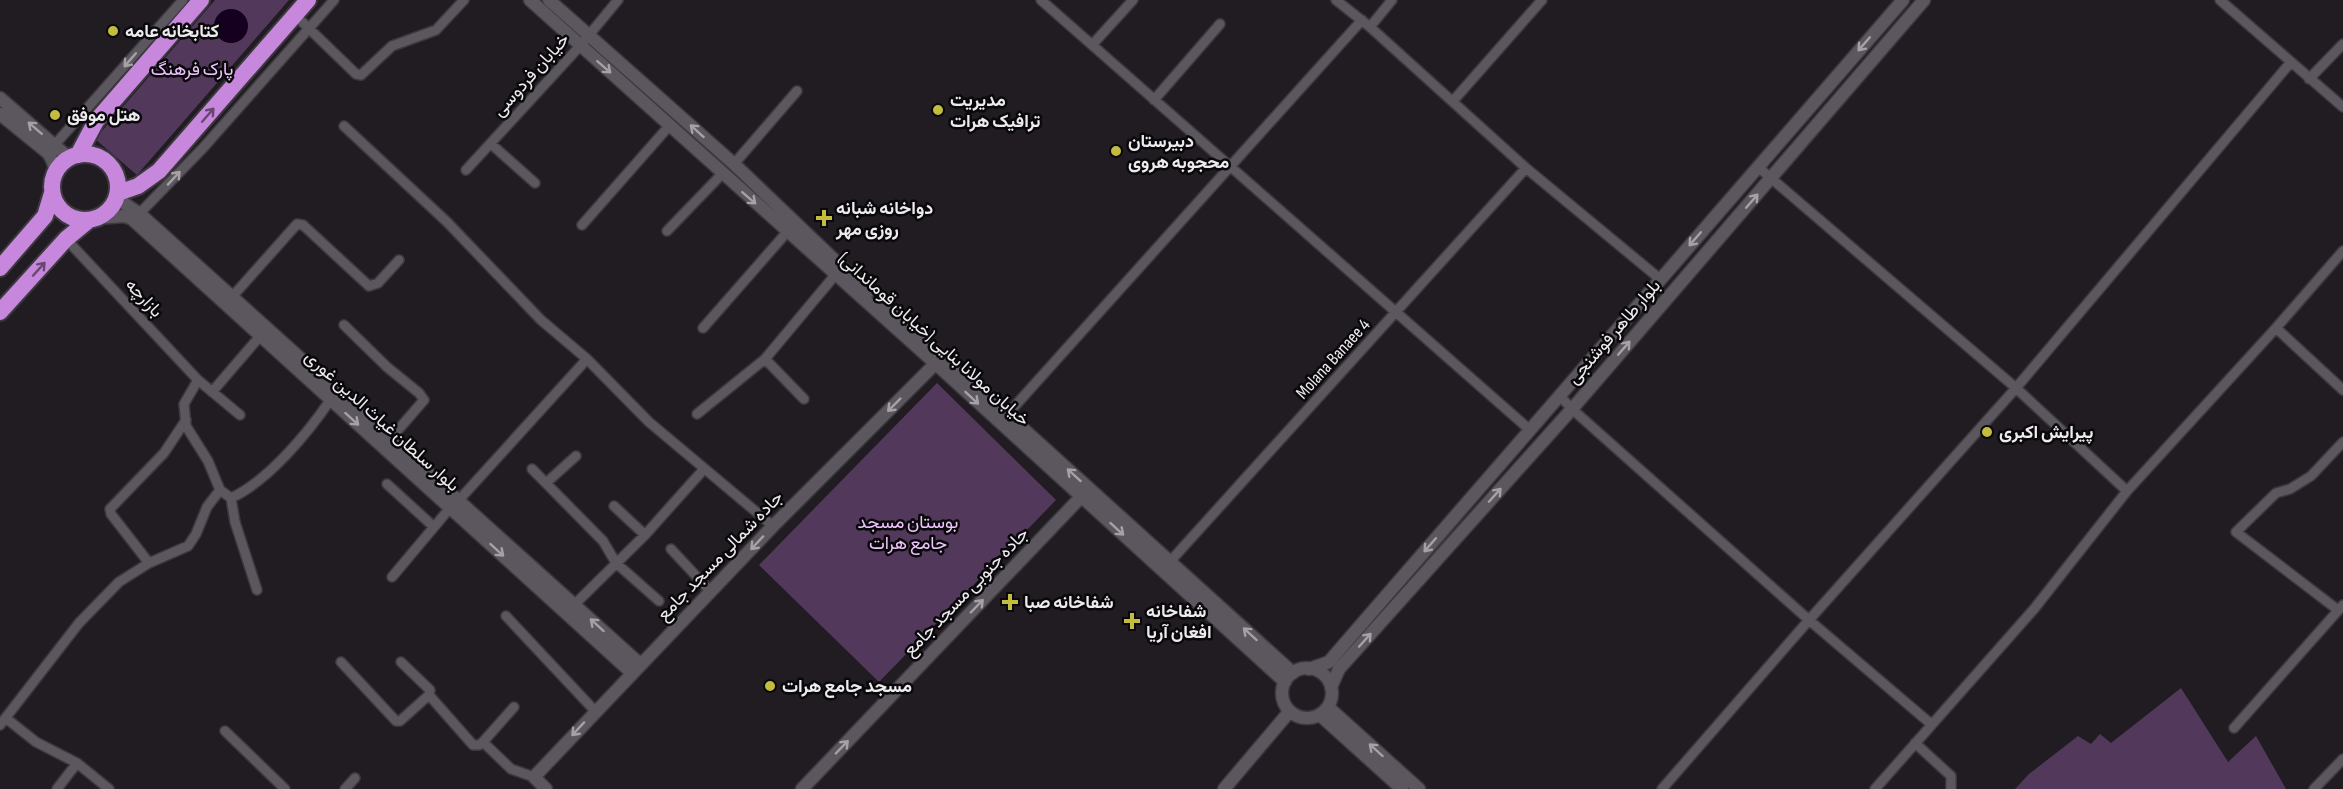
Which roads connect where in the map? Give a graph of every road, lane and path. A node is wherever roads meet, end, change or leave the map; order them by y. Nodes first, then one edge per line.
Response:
1 (183, 0) edge
2 (201, 0) edge
3 (308, 0) edge
4 (334, 0) edge
5 (464, 0) edge
6 (530, 0) edge
7 (549, 0) edge
8 (618, 0) edge
9 (1041, 0) edge
10 (1133, 0) edge
11 (1336, 0) edge
12 (1392, 0) edge
13 (1542, 0) edge
14 (1902, 0) edge
15 (1924, 0) edge
16 (2220, 0) edge
17 (295, 15) junction
18 (1362, 20) junction
19 (1220, 24) dead end
20 (1370, 27) junction
21 (309, 28) junction
22 (589, 34) junction
23 (2343, 44) edge
24 (1092, 45) junction
25 (580, 46) junction
26 (2291, 62) junction
27 (2309, 79) junction
28 (797, 91) dead end
29 (0, 98) edge
30 (1154, 100) junction
31 (1453, 101) junction
32 (2343, 107) edge
33 (0, 114) edge
34 (670, 125) junction
35 (344, 126) dead end
36 (491, 144) junction
37 (51, 149) junction
38 (73, 157) junction
39 (734, 164) junction
40 (1229, 166) junction
41 (1758, 167) junction
42 (1526, 168) junction
43 (466, 170) dead end
44 (722, 174) junction
45 (1773, 178) junction
46 (535, 183) dead end
47 (53, 187) junction
48 (117, 196) junction
49 (136, 216) junction
50 (94, 219) junction
51 (582, 225) dead end
52 (667, 231) dead end
53 (788, 231) junction
54 (66, 239) junction
55 (2343, 251) edge
56 (399, 260) dead end
57 (0, 268) edge
58 (836, 274) junction
59 (1660, 279) junction
60 (232, 297) junction
61 (0, 312) edge
62 (1396, 314) junction
63 (344, 325) dead end
64 (703, 328) dead end
65 (2276, 328) junction
66 (261, 335) junction
67 (587, 359) junction
68 (765, 359) junction
69 (939, 360) junction
70 (198, 380) junction
71 (2016, 388) junction
72 (2343, 390) edge
73 (212, 392) junction
74 (1560, 396) junction
75 (331, 399) junction
76 (804, 399) dead end
77 (1572, 409) junction
78 (698, 414) dead end
79 (240, 415) dead end
80 (1003, 418) junction
81 (186, 420) junction
82 (1530, 430) junction
83 (391, 438) junction
84 (2343, 442) edge
85 (576, 456) dead end
86 (532, 469) dead end
87 (704, 469) junction
88 (546, 483) junction
89 (387, 484) dead end
90 (220, 490) junction
91 (2127, 491) junction
92 (1081, 496) junction
93 (231, 498) junction
94 (455, 504) junction
95 (614, 506) dead end
96 (773, 526) junction
97 (434, 527) junction
98 (645, 535) junction
99 (671, 549) dead end
100 (149, 563) junction
101 (616, 563) junction
102 (1166, 566) junction
103 (392, 577) dead end
104 (257, 590) dead end
105 (711, 592) junction
106 (659, 601) dead end
107 (575, 604) junction
108 (2341, 608) edge
109 (506, 616) dead end
110 (1809, 620) junction
111 (341, 662) dead end
112 (401, 662) dead end
113 (636, 668) junction
114 (1309, 669) junction
115 (1289, 678) junction
116 (1331, 687) junction
117 (429, 695) junction
118 (514, 707) dead end
119 (595, 711) junction
120 (1290, 711) junction
121 (1324, 711) junction
122 (4, 722) edge
123 (1930, 724) junction
124 (2234, 728) dead end
125 (225, 731) dead end
126 (483, 742) junction
127 (1915, 743) junction
128 (2343, 759) edge
129 (77, 763) junction
130 (534, 777) junction
131 (356, 778) dead end
132 (57, 789) edge
133 (110, 789) edge
134 (285, 789) edge
135 (345, 789) edge
136 (546, 789) edge
137 (801, 789) edge
138 (1224, 789) edge
139 (1402, 789) edge
140 (1419, 789) edge
141 (1662, 789) edge
142 (1875, 789) edge
143 (1951, 789) edge
144 (2314, 789) edge

1 -> 37 street
2 - 38 highway
3 - 17 highway
4 - 21 street
5 - 21 street
6 - 25 street, خیابان مولانا بنایی (خیابان قوماندانی)
7 - 22 street, خیابان مولانا بنایی (خیابان قوماندانی)
8 - 22 street, خیابان فردوسی
9 - 24 street
10 - 24 street
11 - 18 street
12 - 20 street
13 - 31 street
14 -> 41 street, بلوار طاهر فوشنجی
15 - 45 street, بلوار طاهر فوشنجی
16 - 26 street
17 - 21 street
48 -> 17 highway
18 - 20 street
18 - 40 street
19 - 30 street
20 - 31 street
49 -> 21 street
22 - 25 street, خیابان فردوسی
39 -> 22 street, خیابان مولانا بنایی (خیابان قوماندانی)
23 - 27 street
24 - 30 street
25 -> 34 street, خیابان مولانا بنایی (خیابان قوماندانی)
25 - 36 street, خیابان فردوسی
26 - 27 street
26 - 71 street
27 - 32 street
28 - 39 street
37 -> 29 street
30 - 40 street
31 - 42 street
33 - 37 street
34 - 44 street, خیابان مولانا بنایی (خیابان قوماندانی)
34 - 51 street
35 - 67 street
36 - 43 street, خیابان فردوسی
36 - 46 street
37 - 38 street
37 - 47 street
38 - 47 highway
38 - 48 highway
39 - 69 street, خیابان مولانا بنایی (خیابان قوماندانی)
40 - 62 street
40 - 80 street
41 - 45 street
41 -> 59 street, بلوار طاهر فوشنجی
42 - 59 street
42 - 62 street, Molana Banaee 4
44 - 52 street
44 -> 53 street, خیابان مولانا بنایی (خیابان قوماندانی)
45 - 71 street
77 -> 45 street, بلوار طاهر فوشنجی
47 - 50 highway
47 - 57 highway
48 - 49 street
48 - 50 highway
49 - 50 street
49 - 60 street
49 - 66 street, بلوار سلطان غیاث الدین غوری
50 - 54 highway
53 - 58 street, خیابان مولانا بنایی (خیابان قوماندانی)
53 - 64 street
61 -> 54 highway
54 - 70 street, بازارچه
55 - 65 street
56 - 60 street
58 - 68 street
58 - 69 street, خیابان مولانا بنایی (خیابان قوماندانی)
59 - 74 street, بلوار طاهر فوشنجی
60 - 83 street
62 - 82 street
62 - 102 street, Molana Banaee 4
63 - 83 street
65 - 72 street
65 - 91 street
66 - 73 street
66 - 75 street, بلوار سلطان غیاث الدین غوری
67 - 87 street
67 - 94 street
68 - 76 street
68 - 78 street
69 - 80 street, خیابان مولانا بنایی (خیابان قوماندانی)
69 -> 96 street, جاده شمالی مسجد جامع
70 - 73 street, بازارچه
70 - 81 street
71 - 91 street
71 - 110 street
73 - 79 street, بازارچه
74 - 77 street
74 - 82 street, بلوار طاهر فوشنجی
75 - 93 street
75 -> 94 street, بلوار سلطان غیاث الدین غوری
77 - 110 street
116 -> 77 street, بلوار طاهر فوشنجی
80 - 92 street, خیابان مولانا بنایی (خیابان قوماندانی)
102 -> 80 street, خیابان مولانا بنایی (خیابان قوماندانی)
81 - 90 street
81 - 100 street
82 -> 114 street, بلوار طاهر فوشنجی
83 - 94 street
84 - 108 street
85 - 88 street
86 - 88 street
87 - 96 street
87 - 98 street
88 - 101 street
89 - 97 street
90 - 93 street
90 - 100 street
91 - 123 street
92 -> 102 street, خیابان مولانا بنایی (خیابان قوماندانی)
137 -> 92 street, جاده جنوبی مسجد جامع
93 - 104 street
94 - 97 street
94 - 107 street
94 -> 113 street, بلوار سلطان غیاث الدین غوری
95 - 98 street
96 -> 105 street, جاده شمالی مسجد جامع
97 - 103 street
98 - 101 street
99 - 105 street
100 - 122 street
101 - 106 street
101 - 107 street
102 - 115 street, خیابان مولانا بنایی (خیابان قوماندانی)
105 - 113 street, جاده شمالی مسجد جامع
113 -> 107 street
108 - 124 street
109 - 119 street
110 - 123 street
110 - 141 street
111 - 117 street
112 - 117 street
113 - 119 street, جاده شمالی مسجد جامع
114 - 115 street
114 - 116 street
115 - 120 street
116 - 121 street
117 - 126 street
118 - 126 street
119 -> 130 street, جاده شمالی مسجد جامع
120 - 121 street
120 - 138 street
121 - 139 street
140 -> 121 street
122 - 129 street
123 - 127 street
125 - 134 street
126 - 130 street
127 - 142 street
127 - 143 street
128 - 144 street
129 - 132 street
129 - 133 street
130 - 136 street
131 - 135 street

